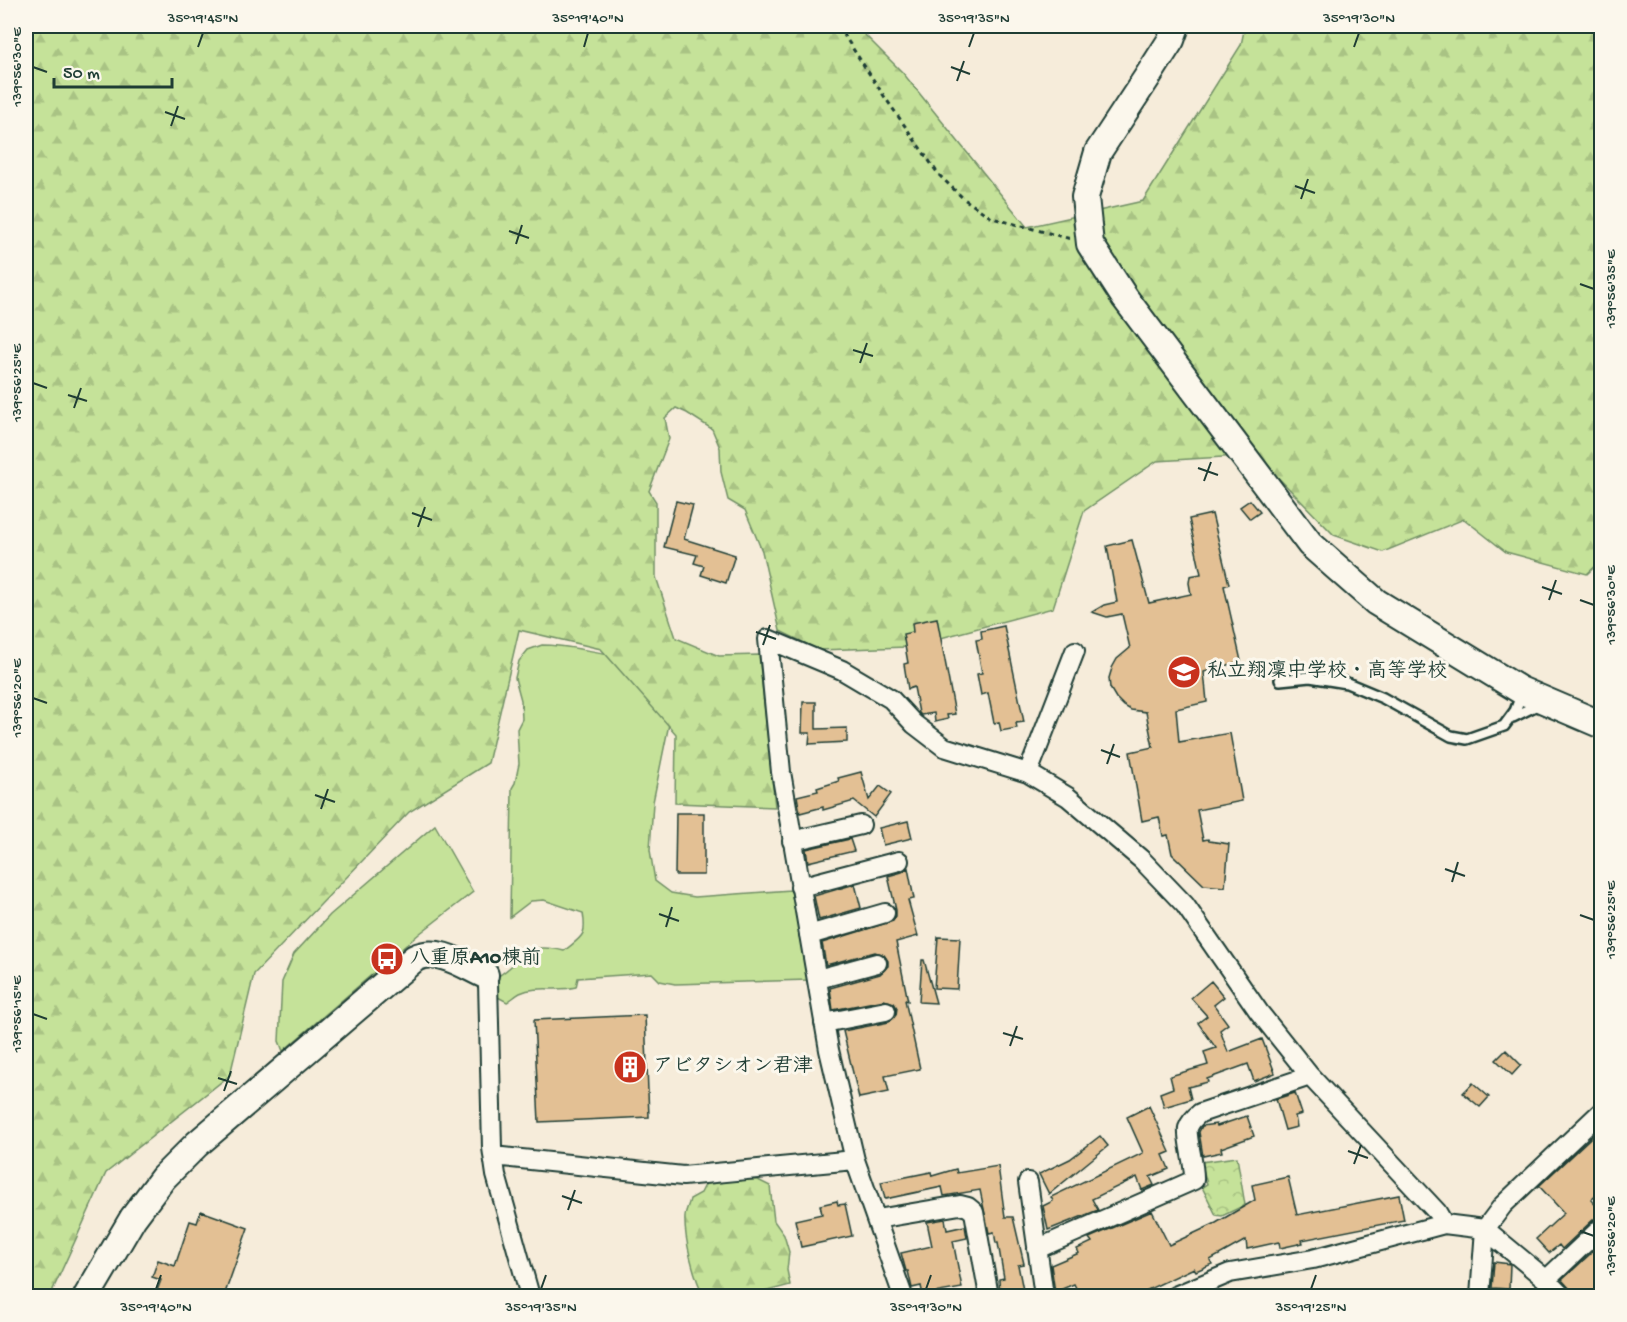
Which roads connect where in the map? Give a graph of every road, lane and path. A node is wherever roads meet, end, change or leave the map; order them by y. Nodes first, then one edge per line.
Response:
1 (838, 26) edge
2 (1176, 26) edge
3 (1090, 244) junction
4 (1075, 651) dead end
5 (1280, 680) dead end
6 (1520, 690) junction
7 (1546, 701) junction
8 (1509, 719) junction
9 (1602, 725) edge
10 (1028, 773) junction
11 (861, 825) dead end
12 (792, 841) junction
13 (899, 861) dead end
14 (800, 887) junction
15 (885, 913) dead end
16 (809, 935) junction
17 (877, 963) dead end
18 (485, 975) joint
19 (818, 979) junction
20 (886, 1011) dead end
21 (824, 1023) junction
22 (1310, 1076) junction
23 (1602, 1111) edge
24 (493, 1156) junction
25 (855, 1160) junction
26 (1028, 1182) dead end
27 (877, 1219) junction
28 (1444, 1224) junction
29 (1602, 1227) edge
30 (1485, 1229) junction
31 (1037, 1249) junction
32 (1546, 1280) junction
33 (87, 1296) edge
34 (530, 1296) edge
35 (903, 1296) edge
36 (989, 1296) edge
37 (1044, 1296) edge
38 (1174, 1296) edge
39 (1480, 1296) edge
40 (1562, 1296) edge

1 - 3 path
2 - 3 street
3 - 6 street
4 - 10 street
5 - 8 lane
6 - 7 street
6 - 8 lane
7 - 8 lane
7 - 9 street
10 - 12 street
10 - 22 street
11 - 12 street
12 - 14 street
13 - 14 street
14 - 16 street
15 - 16 street
16 - 19 street
17 - 19 street
18 - 24 street
18 - 33 street
19 - 21 street
20 - 21 street
21 - 25 street
22 - 28 street
22 - 31 street
23 - 30 street
24 - 25 street
24 - 34 street
25 - 27 street
26 - 31 street
27 - 35 street
27 - 36 street
28 - 30 street
28 - 38 street
29 - 32 street
30 - 32 street
30 - 39 street
31 - 37 street
32 - 40 street

